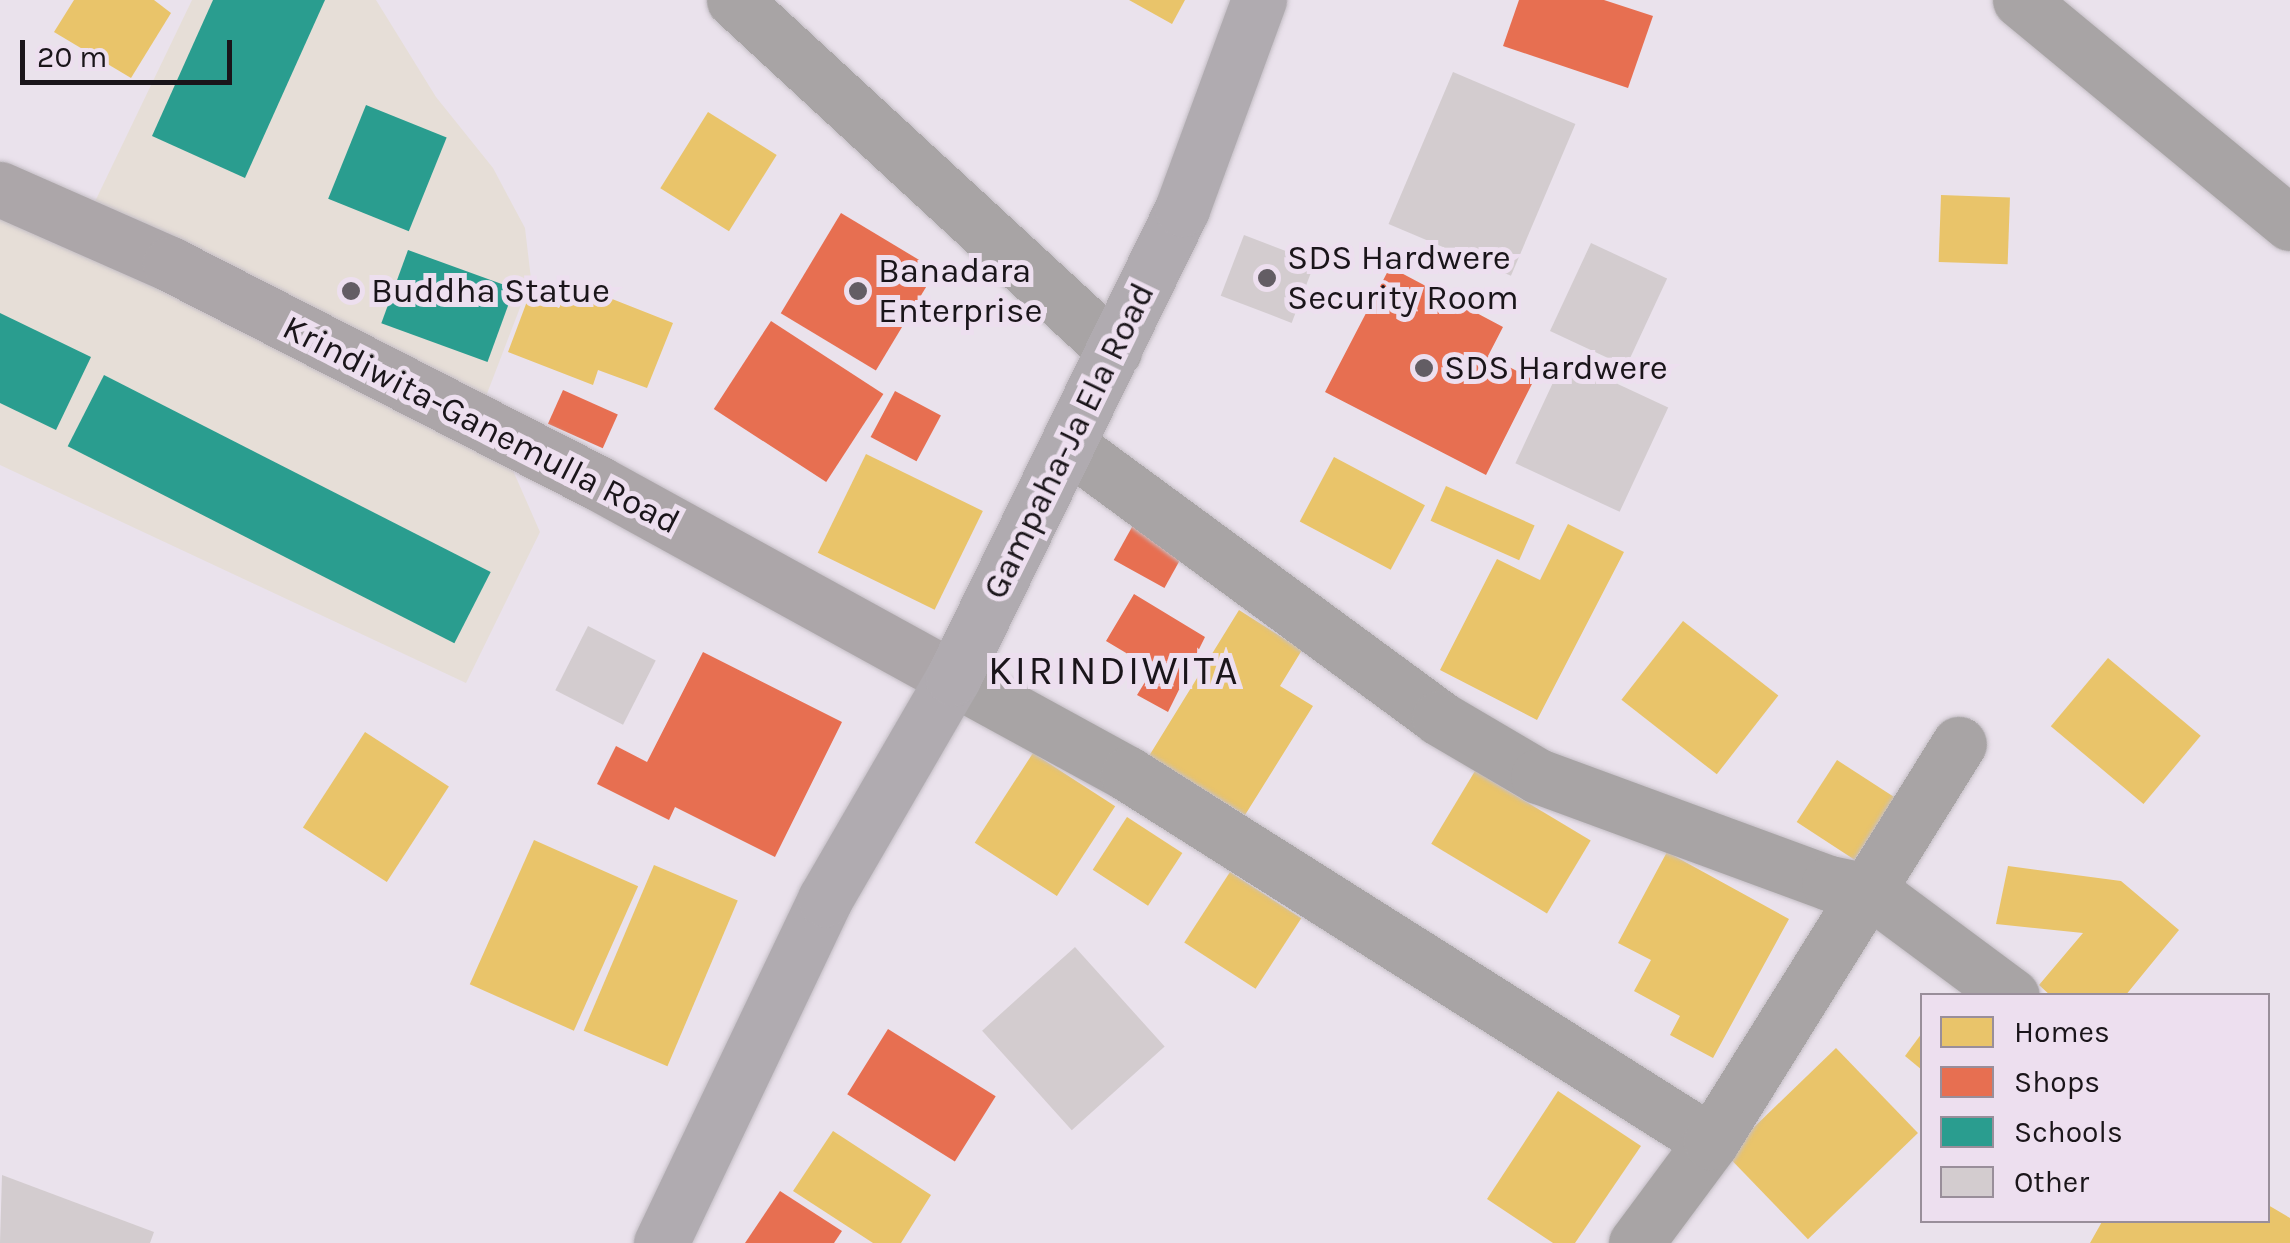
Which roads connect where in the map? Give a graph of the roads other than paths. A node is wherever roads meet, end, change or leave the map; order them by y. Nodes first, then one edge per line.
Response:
1 (734, 0) edge
2 (1259, 0) edge
3 (2020, 0) edge
4 (0, 188) edge
5 (2290, 223) edge
6 (1114, 350) junction
7 (1068, 446) junction
8 (953, 678) junction
9 (1960, 744) dead end
10 (1872, 892) junction
11 (2008, 993) edge
12 (1711, 1142) junction
13 (661, 1243) edge
14 (1636, 1243) edge

1 - 6 street
2 - 6 highway, Gampaha-Ja Ela Road
3 - 5 street
4 - 8 main road, Krindiwita-Ganemulla Road
6 - 7 highway, Gampaha-Ja Ela Road
7 - 8 highway, Gampaha-Ja Ela Road
7 - 10 street
8 - 12 street
8 - 13 highway, Gampaha-Ja Ela Road
9 - 10 street
10 - 11 street
10 - 12 street
12 - 14 street

